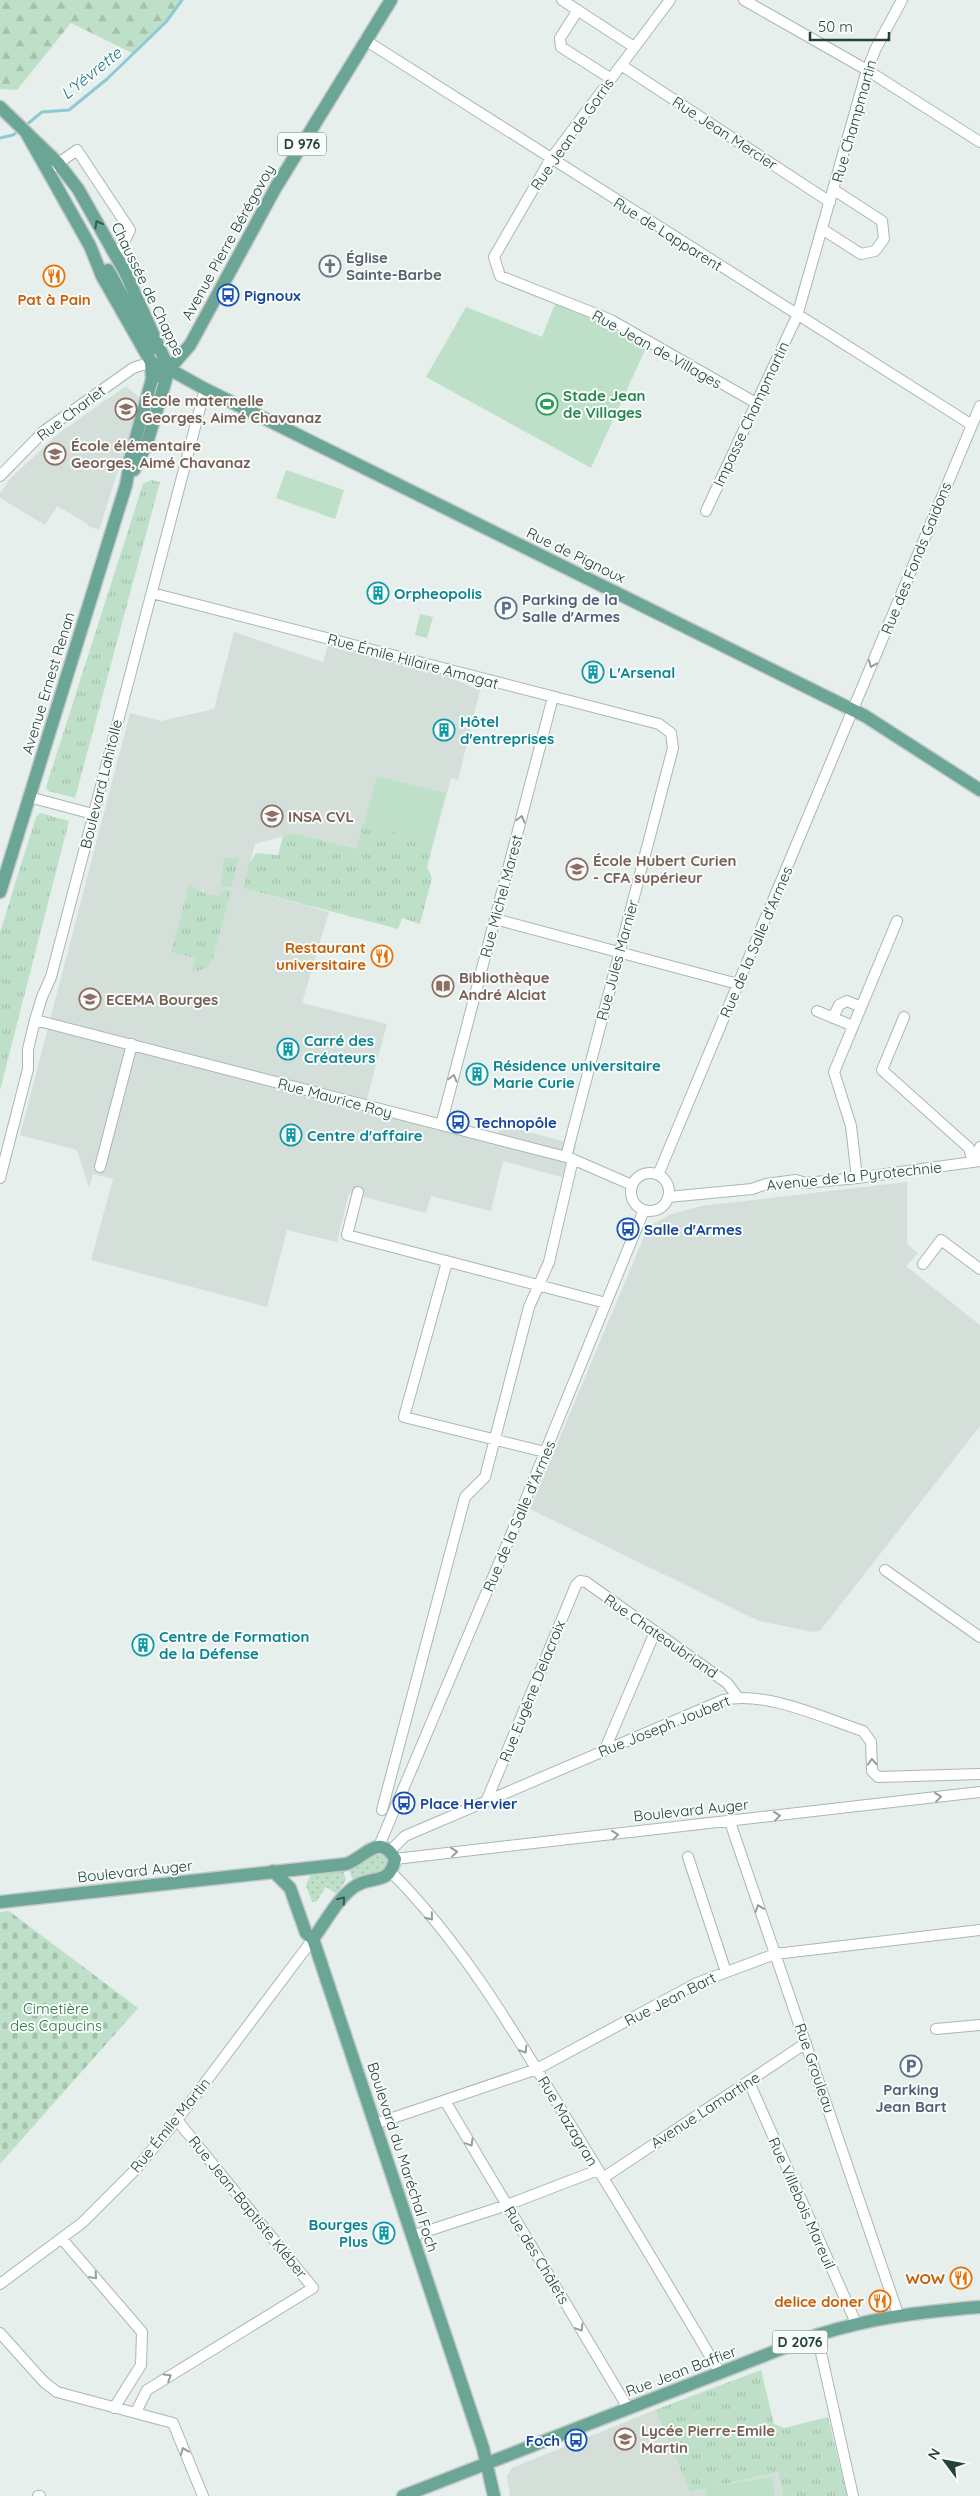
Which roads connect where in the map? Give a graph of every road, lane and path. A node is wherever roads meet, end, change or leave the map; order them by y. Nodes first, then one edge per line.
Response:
1 (391, 0) edge
2 (562, 0) edge
3 (670, 0) edge
4 (744, 0) edge
5 (902, 0) edge
6 (578, 10) junction
7 (365, 40) junction
8 (634, 47) junction
9 (621, 65) junction
10 (867, 70) junction
11 (610, 78) junction
12 (0, 108) edge
13 (980, 142) edge
14 (550, 160) junction
15 (53, 167) junction
16 (834, 190) junction
17 (830, 202) junction
18 (822, 229) junction
19 (90, 246) junction
20 (114, 252) junction
21 (500, 276) joint
22 (797, 316) junction
23 (151, 362) junction
24 (169, 369) junction
25 (152, 379) junction
26 (205, 389) junction
27 (756, 403) junction
28 (980, 406) edge
29 (972, 425) junction
30 (0, 476) edge
31 (126, 485) junction
32 (706, 511) dead end
33 (152, 593) junction
34 (553, 697) junction
35 (853, 710) junction
36 (671, 733) joint
37 (980, 790) edge
38 (29, 797) junction
39 (94, 814) junction
40 (0, 892) edge
41 (494, 919) junction
42 (897, 921) dead end
43 (619, 952) junction
44 (738, 984) junction
45 (861, 1007) junction
46 (817, 1011) dead end
47 (904, 1017) dead end
48 (833, 1018) junction
49 (35, 1020) junction
50 (853, 1026) junction
51 (132, 1044) junction
52 (441, 1125) junction
53 (980, 1147) edge
54 (569, 1158) junction
55 (976, 1161) edge
56 (100, 1167) dead end
57 (658, 1175) junction
58 (0, 1178) edge
59 (857, 1178) junction
60 (632, 1184) junction
61 (358, 1192) dead end
62 (668, 1197) junction
63 (644, 1210) junction
64 (448, 1262) junction
65 (923, 1264) dead end
66 (980, 1269) edge
67 (538, 1285) junction
68 (606, 1303) junction
69 (495, 1439) junction
70 (545, 1452) junction
71 (885, 1570) dead end
72 (580, 1582) joint
73 (655, 1632) junction
74 (980, 1637) edge
75 (737, 1696) junction
76 (605, 1749) junction
77 (980, 1774) edge
78 (980, 1792) edge
79 (486, 1802) junction
80 (382, 1810) dead end
81 (730, 1822) junction
82 (392, 1853) junction
83 (688, 1857) dead end
84 (312, 1867) junction
85 (273, 1871) junction
86 (395, 1876) junction
87 (0, 1902) edge
88 (296, 1904) junction
89 (327, 1920) junction
90 (980, 1930) edge
91 (313, 1939) junction
92 (775, 1954) junction
93 (726, 1972) junction
94 (980, 2024) edge
95 (936, 2029) dead end
96 (806, 2043) junction
97 (536, 2069) junction
98 (749, 2082) junction
99 (445, 2101) junction
100 (177, 2120) junction
101 (375, 2124) junction
102 (601, 2174) junction
103 (507, 2205) junction
104 (412, 2236) junction
105 (62, 2239) junction
106 (0, 2284) edge
107 (980, 2307) edge
108 (898, 2314) junction
109 (856, 2323) junction
110 (0, 2333) edge
111 (817, 2335) junction
112 (720, 2373) junction
113 (114, 2408) junction
114 (628, 2408) junction
115 (136, 2412) junction
116 (488, 2463) junction
117 (203, 2496) edge
118 (403, 2496) edge
119 (494, 2496) edge
120 (853, 2496) edge

1 - 7 main road, Avenue Pierre Bérégovoy / D 976
2 - 6 street
3 - 8 street, Rue Jean de Gorris
4 - 10 street
5 - 10 street, Rue Champmartin
6 - 8 street
6 - 11 street
7 - 14 street, Rue de Lapparent
7 - 24 main road, Avenue Pierre Bérégovoy / D 976
8 - 9 street, Rue Jean de Gorris
9 - 11 street, Rue Jean de Gorris
9 - 17 street, Rue Jean Mercier
10 - 13 street
10 - 16 street, Rue Champmartin
11 - 14 street, Rue Jean de Gorris
12 - 15 main road, Chaussée de Chappe
14 - 21 street, Rue Jean de Gorris
14 - 22 street, Rue de Lapparent
15 - 19 main road, Chaussée de Chappe
20 -> 15 main road, Chaussée de Chappe
15 - 20 street
16 - 17 street, Rue Champmartin
16 - 18 street, Rue Champmartin
17 - 18 street, Rue Champmartin
18 - 22 street, Rue Champmartin
19 - 23 main road, Chaussée de Chappe
19 - 24 main road, Chaussée de Chappe
20 - 24 main road, Chaussée de Chappe
21 - 27 street, Rue Jean de Villages
22 - 27 street, Impasse Champmartin
22 - 29 street, Rue de Lapparent
23 - 24 main road, Rue de Pignoux
23 - 25 main road, Avenue Ernest Renan
23 - 30 street, Rue Charlet
24 - 25 main road
24 - 26 main road, Rue de Pignoux
24 - 31 main road, Avenue Ernest Renan
25 - 31 main road, Avenue Ernest Renan
26 - 33 street, Boulevard Lahitolle
26 - 35 main road, Rue de Pignoux
27 - 32 street, Impasse Champmartin
28 - 29 street, Rue des Fonds Gaidons
29 -> 35 street, Rue des Fonds Gaidons
31 - 38 main road, Avenue Ernest Renan
33 - 34 street, Rue Émile Hilaire Amagat
33 - 39 street, Boulevard Lahitolle
34 - 36 street, Rue Émile Hilaire Amagat
41 -> 34 street, Rue Michel Marest
35 - 37 main road, Rue de Pignoux
35 - 44 street, Rue de la Salle d'Armes
36 - 43 street, Rue Jules Marnier
38 - 39 street
38 - 40 main road, Avenue Ernest Renan
39 - 49 street, Boulevard Lahitolle
41 - 43 street
52 -> 41 street, Rue Michel Marest
42 - 45 street
43 - 44 street
43 - 54 street, Rue Jules Marnier
44 - 57 street, Rue de la Salle d'Armes
45 - 48 street
45 - 50 street
46 - 48 street
47 - 55 street
48 - 50 street
49 - 51 street, Rue Maurice Roy
49 - 58 street, Boulevard Lahitolle
50 - 59 street
51 - 52 street, Rue Maurice Roy
51 - 56 street
52 - 54 street, Rue Maurice Roy
53 - 55 street
54 - 60 street, Rue Maurice Roy
54 - 67 street, Rue Jules Marnier
55 - 59 street, Avenue de la Pyrotechnie
57 - 60 street
57 - 62 street
59 - 62 street, Avenue de la Pyrotechnie
60 - 63 street
61 - 64 street
62 - 63 street
63 - 68 street, Rue de la Salle d'Armes
64 - 67 street
64 - 69 street
65 - 66 street
67 - 68 street
67 - 69 street, Rue Jules Marnier
68 - 70 street, Rue de la Salle d'Armes
69 - 70 street
69 - 80 street, Rue Jules Marnier
70 - 82 street, Rue de la Salle d'Armes
71 - 74 street
72 - 73 street, Rue Chateaubriand
72 - 79 street, Rue Eugène Delacroix
73 - 75 street, Rue Chateaubriand
73 - 76 street
75 - 76 street, Rue Joseph Joubert
77 -> 75 street, Rue Joseph Joubert
76 - 79 street, Rue Joseph Joubert
81 -> 78 street, Boulevard Auger
79 - 82 street, Rue Joseph Joubert
82 -> 81 street, Boulevard Auger
92 -> 81 street, Rue Grouleau
82 - 84 main road, Boulevard Auger
82 - 86 main road
83 - 93 street
84 - 85 main road, Boulevard Auger
84 - 88 main road
85 - 87 main road, Boulevard Auger
85 - 88 main road, Boulevard du Maréchal Foch
89 -> 86 main road
86 -> 97 street, Rue Mazagran
88 - 89 main road
88 - 91 main road, Boulevard du Maréchal Foch
89 - 91 main road
90 - 92 street, Rue Jean Bart
91 - 100 street, Rue Émile Martin
91 - 101 main road, Boulevard du Maréchal Foch
92 - 93 street, Rue Jean Bart
92 - 96 street, Rue Grouleau
93 - 97 street, Rue Jean Bart
94 - 95 street
96 - 98 street, Avenue Lamartine
96 - 108 street, Rue Grouleau
97 - 99 street, Rue Jean Bart
97 - 102 street, Rue Mazagran
98 - 102 street, Avenue Lamartine
98 - 109 street, Rue Villebois Mareuil
99 - 101 street, Rue Jean Bart
99 -> 103 street, Rue des Châlets
100 - 105 street, Rue Émile Martin
115 -> 100 street, Rue Jean-Baptiste Kléber
101 - 104 main road, Boulevard du Maréchal Foch
102 - 103 street, Avenue Lamartine
102 - 112 street, Rue Mazagran
103 - 104 street, Avenue Lamartine
103 -> 114 street, Rue des Châlets
104 - 116 main road, Boulevard du Maréchal Foch
105 - 106 street, Rue Émile Martin
105 -> 113 street
107 - 108 main road, Rue Jean Baffier / D 2076
108 - 109 main road, Rue Jean Baffier / D 2076
109 - 111 main road, Rue Jean Baffier / D 2076
110 - 113 street
111 - 112 main road, Rue Jean Baffier / D 2076
111 - 120 street
112 - 114 main road, Rue Jean Baffier / D 2076
113 - 115 street
114 - 116 main road, Rue Jean Baffier / D 2076
117 -> 115 street
116 - 118 main road, Rue Jean Baffier
116 - 119 main road, Boulevard du Maréchal Foch

